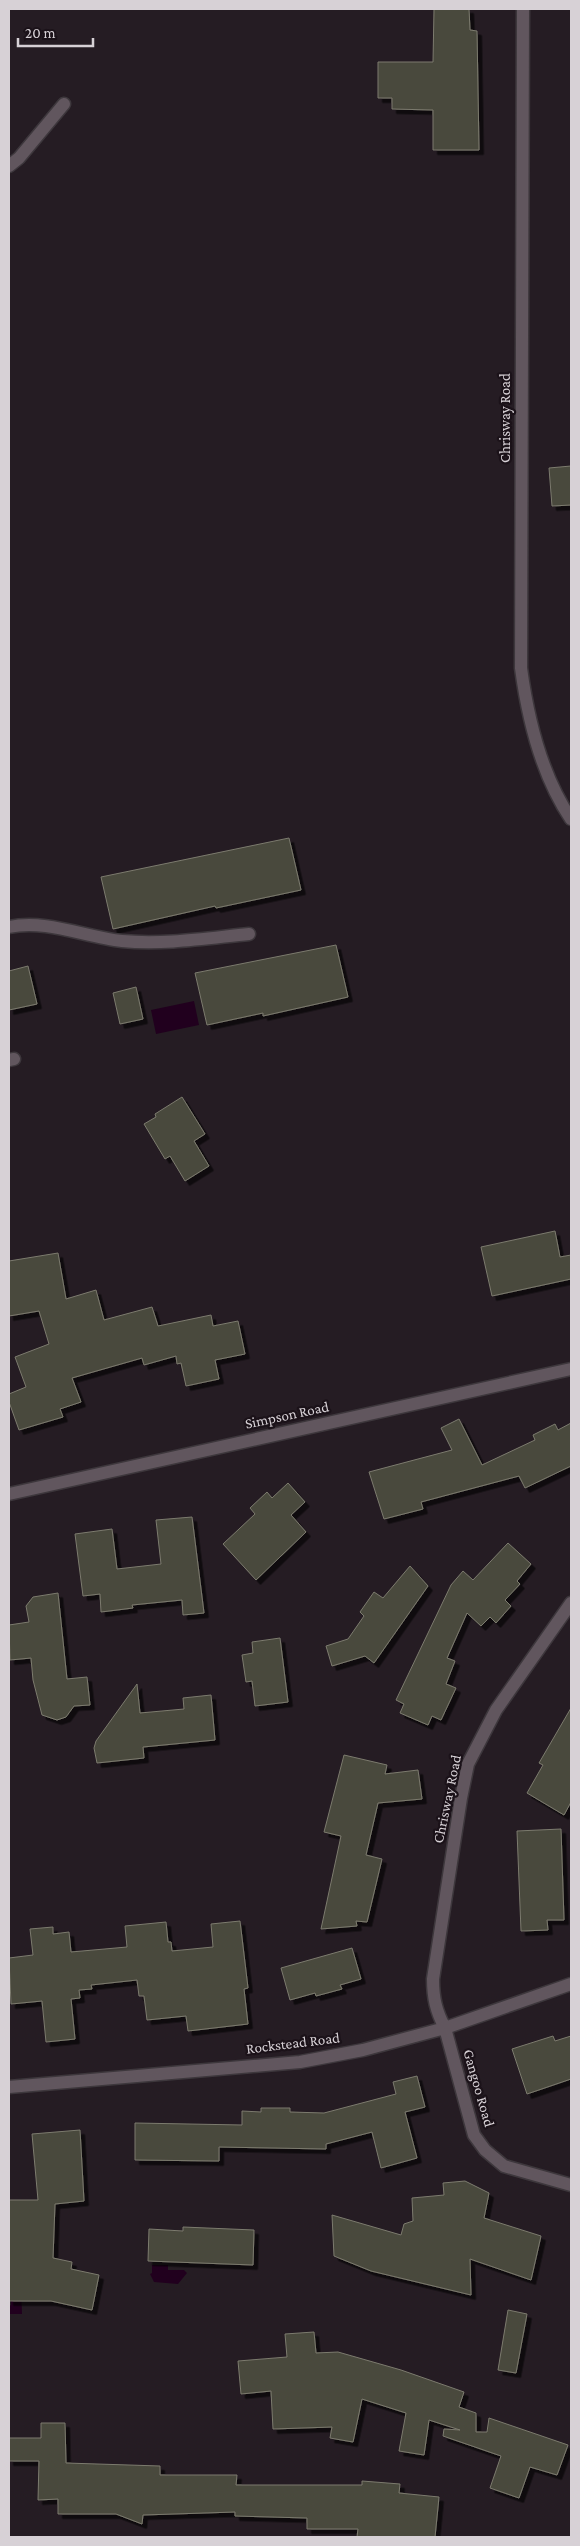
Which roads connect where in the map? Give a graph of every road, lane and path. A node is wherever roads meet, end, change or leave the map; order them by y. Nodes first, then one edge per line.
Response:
1 (523, 9) edge
2 (64, 104) dead end
3 (9, 166) edge
4 (571, 818) edge
5 (9, 927) edge
6 (249, 934) dead end
7 (571, 1369) edge
8 (9, 1494) edge
9 (571, 1603) edge
10 (571, 1984) edge
11 (444, 2028) junction
12 (9, 2087) edge
13 (571, 2185) edge

1 - 4 street, Chrisway Road
2 - 3 street
5 - 6 street
7 - 8 street, Simpson Road
9 - 11 street, Chrisway Road
10 - 11 street, Rockstead Road
11 - 12 street, Rockstead Road
11 - 13 street, Gangoo Road

